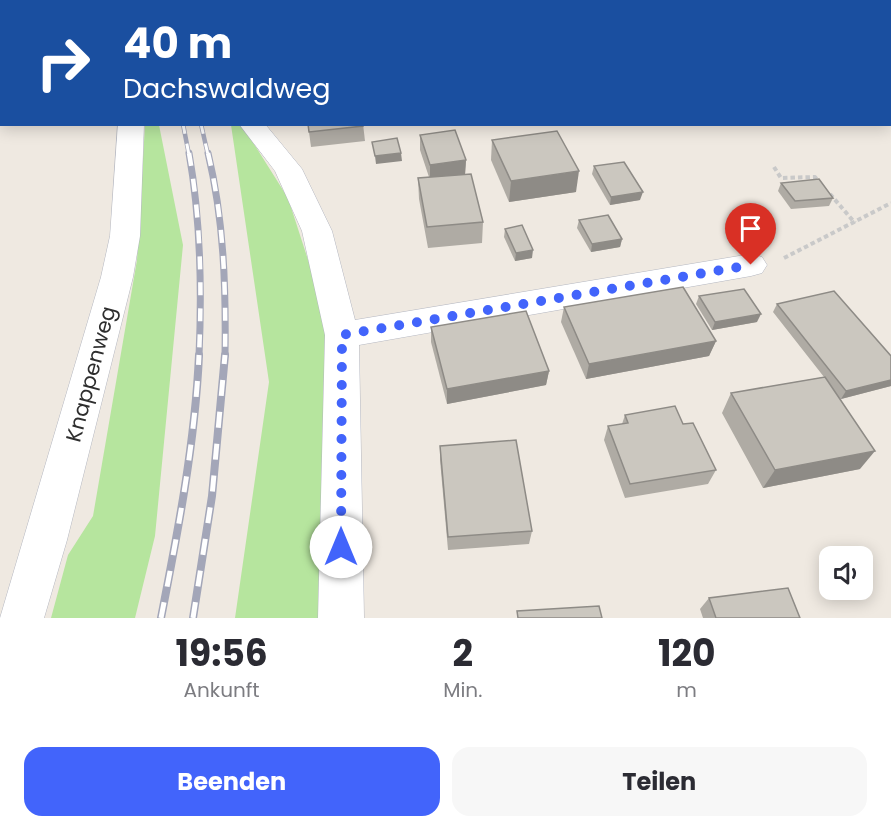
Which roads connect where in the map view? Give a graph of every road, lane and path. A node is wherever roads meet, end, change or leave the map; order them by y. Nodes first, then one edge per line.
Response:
1 (131, 126) edge
2 (252, 126) edge
3 (774, 167) dead end
4 (822, 185) edge
5 (828, 192) edge
6 (891, 203) edge
7 (855, 223) junction
8 (751, 265) joint
9 (342, 335) junction
10 (21, 618) edge
11 (341, 618) edge

1 - 10 street, Knappenweg
2 - 9 street
3 - 4 path
5 - 7 path
6 - 7 path
7 - 8 path
8 - 9 street
9 - 11 street

